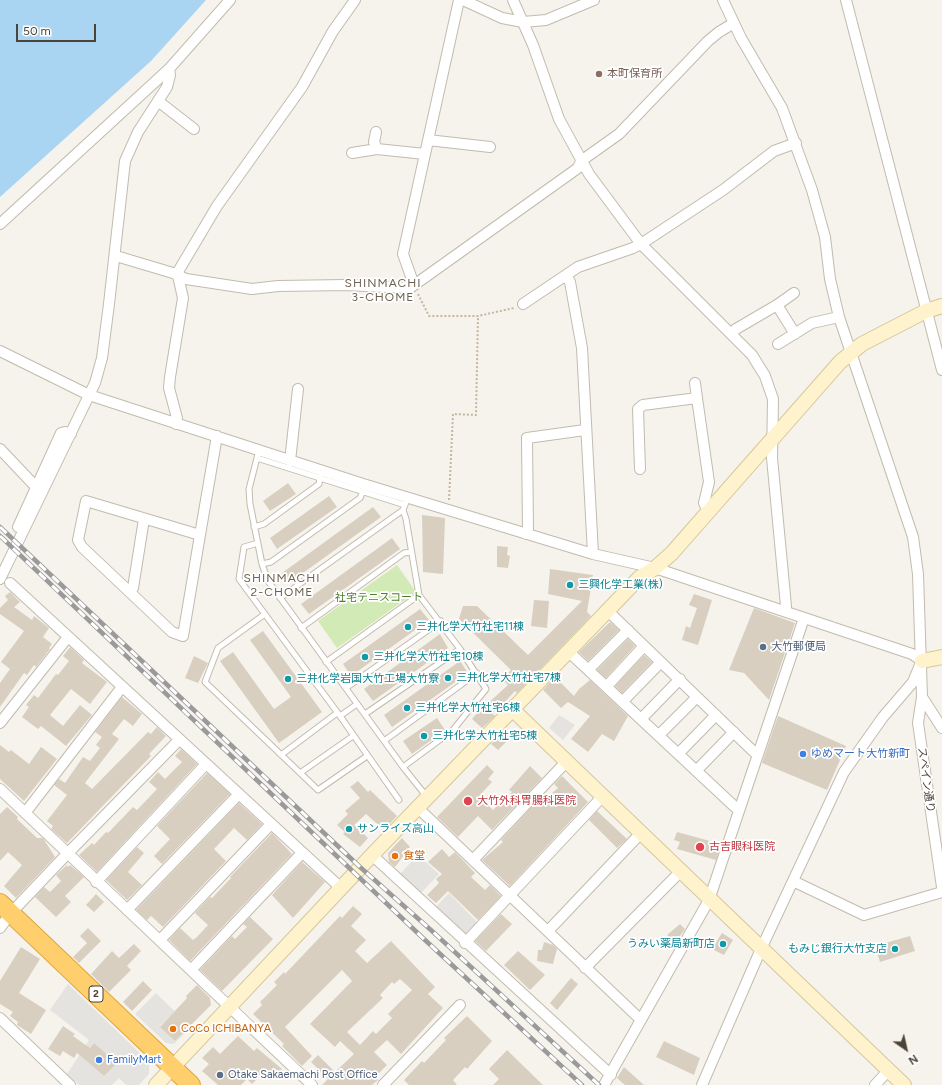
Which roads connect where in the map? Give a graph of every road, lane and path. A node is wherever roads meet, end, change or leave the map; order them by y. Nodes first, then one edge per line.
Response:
1 (230, 0) edge
2 (355, 0) edge
3 (459, 0) edge
4 (462, 0) edge
5 (513, 0) edge
6 (594, 0) edge
7 (724, 0) edge
8 (846, 0) edge
9 (523, 22) junction
10 (734, 23) junction
11 (169, 69) junction
12 (158, 101) junction
13 (194, 129) dead end
14 (376, 132) dead end
15 (428, 140) junction
16 (796, 143) junction
17 (490, 147) dead end
18 (377, 149) junction
19 (352, 153) dead end
20 (425, 154) junction
21 (581, 162) junction
22 (0, 224) edge
23 (641, 244) junction
24 (116, 256) junction
25 (566, 275) junction
26 (178, 276) junction
27 (414, 284) junction
28 (794, 293) dead end
29 (523, 304) joint
30 (777, 305) junction
31 (942, 306) edge
32 (926, 312) junction
33 (478, 316) junction
34 (838, 317) junction
35 (731, 334) junction
36 (795, 334) junction
37 (778, 344) dead end
38 (0, 351) edge
39 (851, 352) junction
40 (942, 370) edge
41 (696, 383) dead end
42 (298, 389) dead end
43 (89, 395) junction
44 (697, 398) junction
45 (176, 424) junction
46 (585, 430) junction
47 (71, 434) junction
48 (217, 436) junction
49 (774, 437) junction
50 (0, 449) edge
51 (258, 454) junction
52 (290, 461) junction
53 (640, 469) dead end
54 (320, 477) junction
55 (36, 486) junction
56 (364, 491) junction
57 (405, 504) junction
58 (448, 510) junction
59 (708, 511) junction
60 (144, 520) junction
61 (18, 527) dead end
62 (254, 527) junction
63 (526, 534) junction
64 (200, 535) junction
65 (258, 543) junction
66 (411, 552) junction
67 (593, 554) junction
68 (262, 564) junction
69 (655, 568) junction
70 (5, 581) edge
71 (130, 592) junction
72 (419, 595) junction
73 (280, 598) junction
74 (608, 611) junction
75 (785, 611) junction
76 (265, 614) junction
77 (804, 618) junction
78 (441, 621) junction
79 (301, 628) junction
80 (628, 630) junction
81 (68, 637) junction
82 (644, 646) junction
83 (460, 649) junction
84 (569, 652) junction
85 (942, 657) edge
86 (922, 661) junction
87 (326, 662) junction
88 (661, 662) junction
89 (590, 669) junction
90 (477, 673) junction
91 (680, 680) junction
92 (607, 686) junction
93 (122, 687) junction
94 (346, 688) junction
95 (697, 696) junction
96 (922, 697) junction
97 (623, 702) junction
98 (357, 704) junction
99 (513, 710) junction
100 (365, 714) junction
101 (716, 714) junction
102 (339, 715) junction
103 (641, 719) junction
104 (0, 724) edge
105 (942, 728) edge
106 (734, 732) junction
107 (659, 735) junction
108 (353, 736) junction
109 (179, 740) junction
110 (384, 741) junction
111 (678, 754) junction
112 (758, 754) junction
113 (281, 755) junction
114 (367, 756) junction
115 (566, 762) junction
116 (206, 764) junction
117 (402, 767) junction
118 (696, 771) junction
119 (300, 773) junction
120 (0, 789) edge
121 (240, 794) junction
122 (428, 797) junction
123 (602, 797) junction
124 (399, 800) dead end
125 (418, 808) junction
126 (739, 809) junction
127 (25, 813) junction
128 (271, 824) junction
129 (640, 834) junction
130 (302, 852) junction
131 (67, 854) junction
132 (372, 855) junction
133 (473, 860) junction
134 (680, 872) junction
135 (793, 881) junction
136 (96, 882) junction
137 (942, 887) edge
138 (341, 888) junction
139 (942, 892) edge
140 (510, 894) junction
141 (709, 900) junction
142 (127, 910) junction
143 (4, 915) edge
144 (548, 931) junction
145 (160, 940) junction
146 (466, 942) junction
147 (761, 949) junction
148 (585, 968) junction
149 (191, 970) junction
150 (229, 1005) junction
151 (460, 1005) dead end
152 (0, 1018) edge
153 (642, 1020) junction
154 (173, 1067) junction
155 (888, 1071) junction
156 (609, 1081) edge
157 (70, 1085) edge
158 (156, 1085) edge
159 (192, 1085) edge
160 (312, 1085) edge
161 (383, 1085) edge
162 (702, 1085) edge
163 (875, 1085) edge
164 (904, 1085) edge

1 - 11 street
2 - 26 street
3 - 15 street
4 - 9 street
5 - 9 street
6 - 9 street
7 - 10 street, スペイン通り
8 - 32 street
9 - 21 street
10 - 16 street, スペイン通り
10 - 21 street
11 - 12 street
11 - 22 street
12 - 13 street
12 - 24 street
14 - 18 street
15 - 17 street
15 - 20 street
16 - 23 street
16 - 34 street, スペイン通り
18 - 19 street
18 - 20 street
20 - 27 street
21 - 23 street
21 - 27 street
23 - 25 street
23 - 35 street
24 - 26 street
24 - 43 street
25 - 29 street
25 - 46 street
26 - 27 street
26 - 45 street
27 - 33 path
28 - 30 street
29 - 33 path
30 - 35 street
30 - 36 street
31 - 32 street
32 - 39 street
32 - 40 street
33 - 58 path
34 - 36 street
34 - 39 street, スペイン通り
35 - 49 street
36 - 37 street
38 - 43 street
39 - 49 street
39 - 86 street, スペイン通り
41 - 44 street
42 - 52 street
43 - 45 street
43 - 47 street
44 - 53 street
44 - 59 street
45 - 48 street
46 - 63 street
46 - 67 street
47 - 55 street
47 - 70 street
48 - 51 street
48 - 64 street
49 - 59 street
49 - 75 street
50 - 55 street
51 - 52 street
51 - 54 lane
51 - 62 lane
52 - 57 street
54 - 56 lane
54 - 62 lane
55 - 61 street
56 - 57 lane
56 - 68 lane
57 - 58 street
57 - 66 lane
57 - 73 lane
58 - 63 street
59 - 69 street
60 - 64 street
60 - 71 street
60 - 71 street
62 - 65 lane
63 - 67 street
64 - 71 street
65 - 68 lane
65 - 76 lane
66 - 72 lane
66 - 79 lane
67 - 69 street
68 - 73 lane
69 - 74 street
69 - 75 street
70 - 81 street
72 - 78 lane
72 - 87 lane
73 - 79 lane
74 - 80 street
74 - 84 street
75 - 77 street
76 - 102 lane
76 - 113 lane
77 - 86 street
77 - 112 street
78 - 83 lane
78 - 94 lane
79 - 87 lane
80 - 82 street
80 - 89 street
81 - 93 street
81 - 104 street
82 - 88 street
82 - 92 street
83 - 90 lane
83 - 100 lane
84 - 89 street
84 - 99 street
85 - 86 street
86 - 96 street, スペイン通り
86 - 135 street
87 - 94 lane
88 - 91 street
88 - 97 street
89 - 92 street
90 - 110 lane
90 - 117 lane
91 - 95 street
91 - 103 street
92 - 97 street
93 - 109 street
93 - 127 street
94 - 98 lane
95 - 101 street
95 - 107 street
96 - 105 street
96 - 137 street, スペイン通り
97 - 103 street
98 - 100 lane
98 - 102 lane
99 - 115 street
99 - 122 street
100 - 110 lane
101 - 106 street
101 - 111 street
102 - 108 lane
102 - 113 lane
103 - 107 street
106 - 112 street
106 - 118 street
107 - 111 street
108 - 114 lane
108 - 119 lane
109 - 116 street
109 - 131 street
110 - 117 lane
111 - 118 street
112 - 126 street
113 - 119 lane
114 - 119 lane
114 - 124 lane
115 - 123 street
115 - 133 street
116 - 121 street
116 - 136 street
117 - 122 lane
118 - 126 street
120 - 127 street
121 - 128 street
121 - 142 street
122 - 125 street
123 - 129 street
123 - 140 street
125 - 132 street
125 - 133 street
126 - 141 street
127 - 131 street
128 - 130 street
128 - 145 street
129 - 134 street
129 - 144 street
130 - 138 street
130 - 149 street
131 - 136 street
131 - 143 street
132 - 138 street
132 - 146 street
133 - 140 street
134 - 141 street
134 - 148 street
135 - 139 street
135 - 147 street
136 - 142 street
138 - 150 street
140 - 144 street
140 - 146 street
141 - 147 street
141 - 153 street
142 - 145 street
143 - 154 highway, 2
144 - 148 street
145 - 149 street
146 - 156 street
147 - 155 street
147 - 162 street
148 - 153 street
149 - 150 street
150 - 154 street
150 - 160 street
151 - 161 street
152 - 157 street
153 - 156 street
154 - 158 street
154 - 159 highway, 2
155 - 163 street
155 - 164 street

